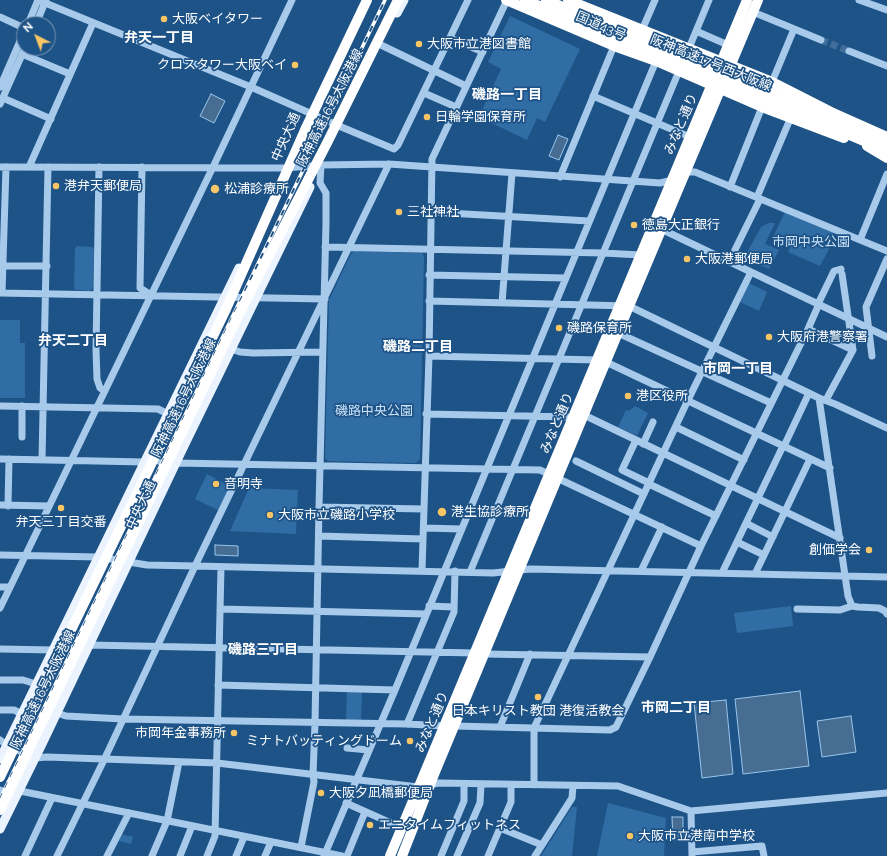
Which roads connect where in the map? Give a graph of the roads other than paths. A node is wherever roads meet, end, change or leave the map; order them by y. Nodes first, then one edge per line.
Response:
1 (292, 0) edge
2 (362, 0) edge
3 (367, 0) edge
4 (398, 0) edge
5 (404, 0) edge
6 (468, 0) edge
7 (507, 0) edge
8 (546, 0) edge
9 (554, 0) edge
10 (570, 0) edge
11 (655, 0) edge
12 (709, 0) edge
13 (747, 0) edge
14 (758, 0) edge
15 (859, 0) edge
16 (881, 0) edge
17 (42, 1) edge
18 (522, 3) edge
19 (878, 7) junction
20 (887, 10) edge
21 (753, 12) junction
22 (33, 16) edge
23 (38, 16) edge
24 (0, 17) edge
25 (93, 23) junction
26 (16, 24) edge
27 (794, 29) junction
28 (642, 30) junction
29 (696, 31) junction
30 (450, 38) junction
31 (822, 40) tunnel mouth
32 (381, 45) junction
33 (728, 45) junction
34 (614, 46) junction
35 (689, 48) junction
36 (16, 51) edge
37 (849, 51) tunnel mouth
38 (482, 52) junction
39 (22, 56) edge
40 (34, 56) edge
41 (656, 61) junction
42 (725, 63) junction
43 (887, 66) edge
44 (434, 70) junction
45 (679, 71) junction
46 (70, 74) junction
47 (772, 82) junction
48 (466, 86) junction
49 (251, 87) junction
50 (0, 88) edge
51 (716, 88) junction
52 (424, 93) junction
53 (593, 96) junction
54 (1, 101) edge
55 (456, 107) junction
56 (762, 107) junction
57 (817, 112) junction
58 (311, 113) junction
59 (634, 114) junction
60 (803, 115) junction
61 (791, 118) junction
62 (51, 119) junction
63 (658, 124) junction
64 (339, 126) junction
65 (690, 137) junction
66 (887, 137) edge
67 (887, 142) edge
68 (887, 151) edge
69 (887, 156) edge
70 (389, 164) junction
71 (321, 165) junction
72 (3, 167) edge
73 (29, 167) junction
74 (48, 167) junction
75 (99, 167) junction
76 (142, 167) junction
77 (213, 167) junction
78 (431, 167) junction
79 (286, 168) junction
80 (685, 172) junction
81 (512, 173) junction
82 (887, 174) edge
83 (560, 176) junction
84 (606, 180) junction
85 (633, 181) junction
86 (672, 182) junction
87 (730, 187) junction
88 (759, 198) junction
89 (430, 212) junction
90 (509, 216) junction
91 (589, 221) junction
92 (661, 229) junction
93 (860, 240) junction
94 (325, 247) junction
95 (349, 248) junction
96 (429, 250) junction
97 (887, 251) edge
98 (507, 252) junction
99 (576, 253) junction
100 (603, 253) junction
101 (641, 255) junction
102 (887, 259) edge
103 (729, 262) junction
104 (3, 266) junction
105 (47, 266) junction
106 (751, 272) junction
107 (429, 275) junction
108 (505, 277) junction
109 (566, 278) junction
110 (1, 293) edge
111 (46, 294) junction
112 (96, 295) junction
113 (151, 295) junction
114 (256, 297) junction
115 (224, 298) junction
116 (325, 298) junction
117 (429, 301) junction
118 (502, 303) junction
119 (555, 304) junction
120 (581, 304) junction
121 (818, 304) junction
122 (625, 305) junction
123 (849, 319) junction
124 (868, 328) junction
125 (808, 329) junction
126 (618, 333) junction
127 (887, 337) edge
128 (714, 346) junction
129 (230, 349) junction
130 (853, 350) junction
131 (322, 352) junction
132 (299, 353) junction
133 (428, 356) junction
134 (872, 356) dead end
135 (532, 359) junction
136 (560, 359) junction
137 (602, 361) junction
138 (702, 372) junction
139 (783, 380) junction
140 (105, 391) junction
141 (809, 393) junction
142 (823, 399) junction
143 (688, 400) junction
144 (771, 403) junction
145 (0, 406) edge
146 (22, 406) junction
147 (44, 407) junction
148 (97, 408) junction
149 (168, 414) junction
150 (426, 414) junction
151 (584, 415) junction
152 (507, 416) junction
153 (535, 416) junction
154 (573, 417) junction
155 (653, 422) dead end
156 (676, 427) junction
157 (887, 427) edge
158 (757, 434) junction
159 (22, 437) dead end
160 (636, 440) junction
161 (643, 444) junction
162 (783, 446) junction
163 (664, 453) junction
164 (0, 459) edge
165 (810, 459) junction
166 (9, 460) junction
167 (42, 460) junction
168 (744, 460) junction
169 (71, 461) junction
170 (576, 461) dead end
171 (144, 462) junction
172 (176, 463) junction
173 (245, 464) junction
174 (320, 465) junction
175 (425, 468) junction
176 (830, 468) junction
177 (486, 469) junction
178 (513, 470) junction
179 (554, 476) junction
180 (649, 484) junction
181 (731, 486) junction
182 (644, 494) junction
183 (758, 499) junction
184 (0, 505) edge
185 (8, 506) junction
186 (49, 506) junction
187 (319, 507) junction
188 (424, 509) junction
189 (785, 512) junction
190 (635, 514) junction
191 (716, 516) junction
192 (746, 523) junction
193 (424, 528) junction
194 (662, 528) junction
195 (461, 529) junction
196 (319, 536) junction
197 (773, 536) junction
198 (423, 538) junction
199 (840, 538) junction
200 (737, 542) junction
201 (701, 546) junction
202 (0, 555) edge
203 (764, 555) junction
204 (25, 556) junction
205 (98, 557) junction
206 (128, 563) junction
207 (195, 566) junction
208 (221, 567) junction
209 (318, 569) junction
210 (520, 569) junction
211 (422, 570) junction
212 (509, 570) junction
213 (608, 570) junction
214 (641, 570) junction
215 (443, 571) junction
216 (455, 571) junction
217 (470, 572) junction
218 (689, 572) junction
219 (722, 573) junction
220 (755, 574) junction
221 (846, 576) junction
222 (887, 577) edge
223 (0, 587) edge
224 (10, 587) junction
225 (429, 606) junction
226 (852, 606) junction
227 (454, 607) junction
228 (0, 608) edge
229 (220, 609) junction
230 (797, 609) dead end
231 (318, 611) junction
232 (426, 614) junction
233 (887, 614) edge
234 (89, 645) junction
235 (157, 646) junction
236 (0, 648) edge
237 (219, 648) junction
238 (53, 650) junction
239 (317, 650) junction
240 (410, 651) junction
241 (437, 652) junction
242 (480, 654) junction
243 (530, 654) junction
244 (567, 656) junction
245 (650, 657) junction
246 (0, 680) edge
247 (36, 684) junction
248 (218, 685) junction
249 (316, 688) junction
250 (395, 690) junction
251 (0, 710) edge
252 (57, 713) junction
253 (22, 714) junction
254 (123, 718) junction
255 (217, 721) junction
256 (315, 723) junction
257 (380, 724) junction
258 (407, 724) junction
259 (450, 726) junction
260 (500, 727) junction
261 (534, 728) junction
262 (3, 742) edge
263 (347, 748) dead end
264 (369, 750) junction
265 (35, 758) junction
266 (0, 759) edge
267 (104, 760) junction
268 (179, 762) junction
269 (217, 763) junction
270 (313, 775) junction
271 (0, 777) edge
272 (356, 780) junction
273 (464, 784) junction
274 (430, 785) junction
275 (481, 785) junction
276 (511, 785) junction
277 (534, 785) junction
278 (573, 786) junction
279 (418, 787) junction
280 (0, 790) edge
281 (18, 792) junction
282 (887, 793) edge
283 (52, 798) junction
284 (346, 803) junction
285 (82, 804) junction
286 (0, 810) edge
287 (691, 811) junction
288 (366, 812) junction
289 (128, 813) junction
290 (167, 821) junction
291 (192, 826) junction
292 (402, 828) junction
293 (500, 828) junction
294 (0, 829) edge
295 (214, 831) junction
296 (244, 837) junction
297 (271, 842) junction
298 (542, 845) junction
299 (301, 847) junction
300 (325, 854) edge
301 (692, 854) edge
302 (25, 856) edge
303 (56, 856) edge
304 (107, 856) edge
305 (152, 856) edge
306 (180, 856) edge
307 (207, 856) edge
308 (236, 856) edge
309 (265, 856) edge
310 (342, 856) edge
311 (347, 856) edge
312 (390, 856) edge
313 (402, 856) edge
314 (441, 856) edge
315 (457, 856) edge
316 (488, 856) edge
317 (535, 856) edge
318 (764, 856) edge

1 - 49 street
2 - 58 main road, 中央大通
3 - 271 highway, 阪神高速16号大阪港線, bridge
4 - 286 highway, 阪神高速16号大阪港線, bridge
5 - 32 main road, 中央大通
6 - 30 street
7 - 18 highway, 国道43号
7 - 38 street
8 - 57 highway, 阪神高速17号西大阪線, bridge
9 - 57 highway, bridge
10 - 28 highway, 国道43号
11 - 28 street
12 - 29 street
13 - 33 highway, みなと通り
14 - 21 highway, みなと通り
15 - 19 street
16 - 19 street
17 - 22 street
17 - 23 street
17 - 25 street
18 - 34 highway, 国道43号
18 - 60 highway, 阪神高速17号西大阪線, bridge
18 - 60 highway, bridge
19 - 20 street
21 - 27 street
21 - 42 highway, みなと通り
24 - 26 street
25 - 46 street
25 - 49 street
27 - 31 street
27 - 47 street
28 - 35 highway, 国道43号
29 - 33 street
29 - 35 street
30 - 38 street
30 - 44 street
32 - 44 street
32 - 64 main road, 中央大通
33 - 42 highway, みなと通り
34 - 41 highway, 国道43号
34 - 53 street
35 - 42 highway, 国道43号
36 - 50 street
37 - 43 street
38 - 48 street
39 - 54 street
40 - 46 street
41 - 45 highway, 国道43号
41 - 59 street
42 - 47 highway, 国道43号
42 - 51 highway, みなと通り
44 - 48 street
44 - 52 street
45 - 51 highway, 国道43号
45 - 63 street
46 - 62 street
47 - 66 highway, 国道43号
48 - 55 street
49 - 58 street
49 - 77 street
51 - 56 highway, 国道43号
51 - 65 highway, みなと通り
51 - 80 highway, みなと通り
52 - 55 street
52 - 64 street
53 - 59 street
53 - 83 street
54 - 62 street
55 - 78 street
56 - 61 highway, 国道43号
56 - 87 street
57 - 67 highway, 阪神高速17号西大阪線, bridge
58 - 64 street
58 - 79 main road, 中央大通
59 - 63 street
59 - 84 street
60 - 68 highway, 阪神高速17号西大阪線, bridge
61 - 69 highway, 国道43号
61 - 88 street
62 - 73 street
63 - 65 street
63 - 85 street
64 - 71 main road, 中央大通
65 - 86 highway, みなと通り
70 - 71 street
70 - 78 street
70 - 95 street
71 - 79 street
71 - 94 street
71 - 114 main road, 中央大通
72 - 73 street
72 - 104 street
73 - 74 street
74 - 75 street
74 - 105 street
75 - 76 street
75 - 112 street
76 - 77 street
76 - 113 street
77 - 79 street
77 - 113 street
78 - 81 street
78 - 89 street
79 - 115 main road, 中央大通
80 - 86 street
80 - 87 street
80 - 92 highway, みなと通り
81 - 83 street
81 - 90 street
82 - 93 street
83 - 84 street
84 - 85 street
84 - 91 street
85 - 86 street
85 - 100 street
86 - 101 highway, みなと通り
87 - 88 street
88 - 93 street
88 - 103 street
89 - 90 street
89 - 96 street
90 - 91 street
90 - 98 street
91 - 99 street
92 - 103 street
92 - 122 highway, みなと通り
93 - 97 street
94 - 95 street
94 - 116 street
95 - 96 street
95 - 116 street
96 - 98 street
96 - 107 street
98 - 99 street
98 - 108 street
99 - 100 street
99 - 109 street
100 - 101 street
100 - 120 street
101 - 122 highway, みなと通り
102 - 124 street
103 - 106 street
104 - 105 street
104 - 110 street
105 - 111 street
106 - 121 street
106 - 128 street
107 - 108 street
107 - 117 street
108 - 109 street
108 - 118 street
109 - 119 street
110 - 111 street
111 - 112 street
111 - 147 street
112 - 113 street
112 - 140 street
113 - 115 street
113 - 140 street
114 - 115 street
114 - 116 street
114 - 129 main road, 中央大通
115 - 149 main road, 中央大通
116 - 131 street
116 - 132 street
117 - 118 street
117 - 133 street
118 - 119 street
119 - 120 street
119 - 135 street
120 - 122 street
120 - 136 street
121 - 123 street
121 - 123 street
121 - 125 street
122 - 126 highway, みなと通り
122 - 128 street
122 - 137 highway, みなと通り
123 - 124 street
123 - 130 street
124 - 127 street
124 - 134 street
125 - 130 street
125 - 139 street
126 - 137 highway, みなと通り
126 - 138 street
128 - 138 street
128 - 139 street
129 - 132 street
129 - 172 main road, 中央大通
130 - 142 street
131 - 132 street
131 - 174 street
132 - 173 street
133 - 135 street
133 - 150 street
135 - 136 street
135 - 152 street
136 - 137 street
136 - 153 street
137 - 143 street
137 - 151 highway, みなと通り
137 - 154 highway, みなと通り
138 - 143 street
138 - 144 street
139 - 141 street
139 - 144 street
140 - 148 street
141 - 142 street
141 - 162 street
142 - 157 street
142 - 176 street
143 - 156 street
143 - 158 street
144 - 158 street
145 - 146 street
146 - 147 street
146 - 159 street
147 - 148 street
147 - 167 street
148 - 149 street
148 - 169 street
149 - 171 main road, 中央大通
150 - 152 street
150 - 175 street
151 - 160 street
151 - 179 highway, みなと通り
152 - 153 street
152 - 177 street
153 - 154 street
153 - 178 street
154 - 179 highway, みなと通り
155 - 161 street
156 - 163 street
156 - 168 street
158 - 162 street
158 - 168 street
160 - 161 street
160 - 180 street
161 - 163 street
162 - 165 street
162 - 183 street
163 - 180 street
163 - 181 street
164 - 166 street
165 - 176 street
165 - 189 street
166 - 167 street
166 - 185 street
167 - 169 street
168 - 181 street
169 - 171 street
169 - 186 street
170 - 182 street
171 - 172 street
171 - 205 main road, 中央大通
172 - 173 street
172 - 206 main road, 中央大通
173 - 174 street
173 - 207 street
174 - 175 street
174 - 187 street
175 - 177 street
175 - 188 street
176 - 199 street
177 - 178 street
177 - 195 street
178 - 179 street
178 - 217 street
179 - 190 street
179 - 210 highway, みなと通り
179 - 212 highway, みなと通り
180 - 182 street
180 - 191 street
181 - 183 street
181 - 191 street
182 - 190 street
183 - 189 street
183 - 192 street
184 - 185 street
185 - 186 street
186 - 204 street
187 - 188 street
187 - 196 street
188 - 193 street
189 - 197 street
189 - 199 street
190 - 194 street
190 - 213 street
191 - 201 street
192 - 197 street
192 - 200 street
193 - 195 street
193 - 198 street
194 - 201 street
194 - 214 street
195 - 215 street
196 - 198 street
196 - 209 street
197 - 203 street
198 - 211 street
199 - 221 street
200 - 203 street
200 - 219 street
201 - 218 street
202 - 204 street
203 - 220 street
204 - 205 street
204 - 224 street
205 - 206 street
205 - 238 main road, 中央大通
206 - 207 street
206 - 234 main road, 中央大通
207 - 208 street
207 - 235 street
208 - 209 street
208 - 229 street
209 - 211 street
209 - 231 street
210 - 212 street
210 - 213 street
210 - 242 highway, みなと通り
211 - 215 street
212 - 217 street
212 - 242 highway, みなと通り
213 - 214 street
213 - 244 street
214 - 218 street
215 - 216 street
215 - 225 street
216 - 217 street
216 - 227 street
218 - 219 street
218 - 245 street
219 - 220 street
220 - 221 street
221 - 222 street
221 - 226 street
223 - 224 street
224 - 228 street
225 - 227 street
225 - 232 street
226 - 230 street
226 - 233 street
227 - 241 street
229 - 231 street
229 - 237 street
231 - 232 street
231 - 239 street
232 - 240 street
234 - 235 street
234 - 238 street
234 - 252 main road, 中央大通
235 - 237 street
235 - 254 street
236 - 238 street
237 - 239 street
237 - 248 street
238 - 247 main road, 中央大通
239 - 240 street
239 - 249 street
240 - 241 street
240 - 250 street
241 - 242 street
241 - 258 street
242 - 243 street
242 - 259 highway, みなと通り
243 - 244 street
243 - 260 street
244 - 245 street
244 - 261 street
245 - 261 street
246 - 247 street
247 - 253 main road, 中央大通
248 - 249 street
248 - 255 street
249 - 250 street
249 - 256 street
250 - 257 street
251 - 253 street
252 - 254 street
252 - 265 main road, 中央大通
253 - 262 main road, 中央大通
254 - 255 street
254 - 267 street
255 - 256 street
255 - 269 street
256 - 257 street
256 - 270 street
257 - 258 street
257 - 264 street
258 - 259 street
259 - 260 street
259 - 274 highway, みなと通り
259 - 279 highway, みなと通り
260 - 261 street
261 - 277 street
262 - 265 street
262 - 266 main road, 中央大通
263 - 264 street
264 - 272 street
265 - 267 street
265 - 281 main road, 中央大通
267 - 268 street
267 - 285 street
268 - 269 street
268 - 290 street
269 - 270 street
269 - 295 street
270 - 272 street
270 - 299 street
272 - 279 street
272 - 284 street
273 - 274 street
273 - 275 street
273 - 314 street
274 - 279 street
274 - 313 highway, みなと通り
275 - 276 street
275 - 315 street
276 - 277 street
276 - 293 street
277 - 278 street
278 - 287 street
278 - 298 street
279 - 292 highway, みなと通り
280 - 281 street
281 - 283 street
281 - 294 main road, 中央大通
282 - 287 street
283 - 285 street
283 - 302 street
284 - 288 street
284 - 300 street
285 - 289 street
285 - 303 street
287 - 301 street
288 - 292 street
288 - 311 street
289 - 290 street
289 - 304 street
290 - 291 street
290 - 305 street
291 - 295 street
291 - 306 street
292 - 312 highway, みなと通り
293 - 298 street
293 - 316 street
295 - 296 street
295 - 307 street
296 - 297 street
296 - 308 street
297 - 299 street
297 - 309 street
298 - 317 street
299 - 300 street
300 - 310 street
301 - 318 street

